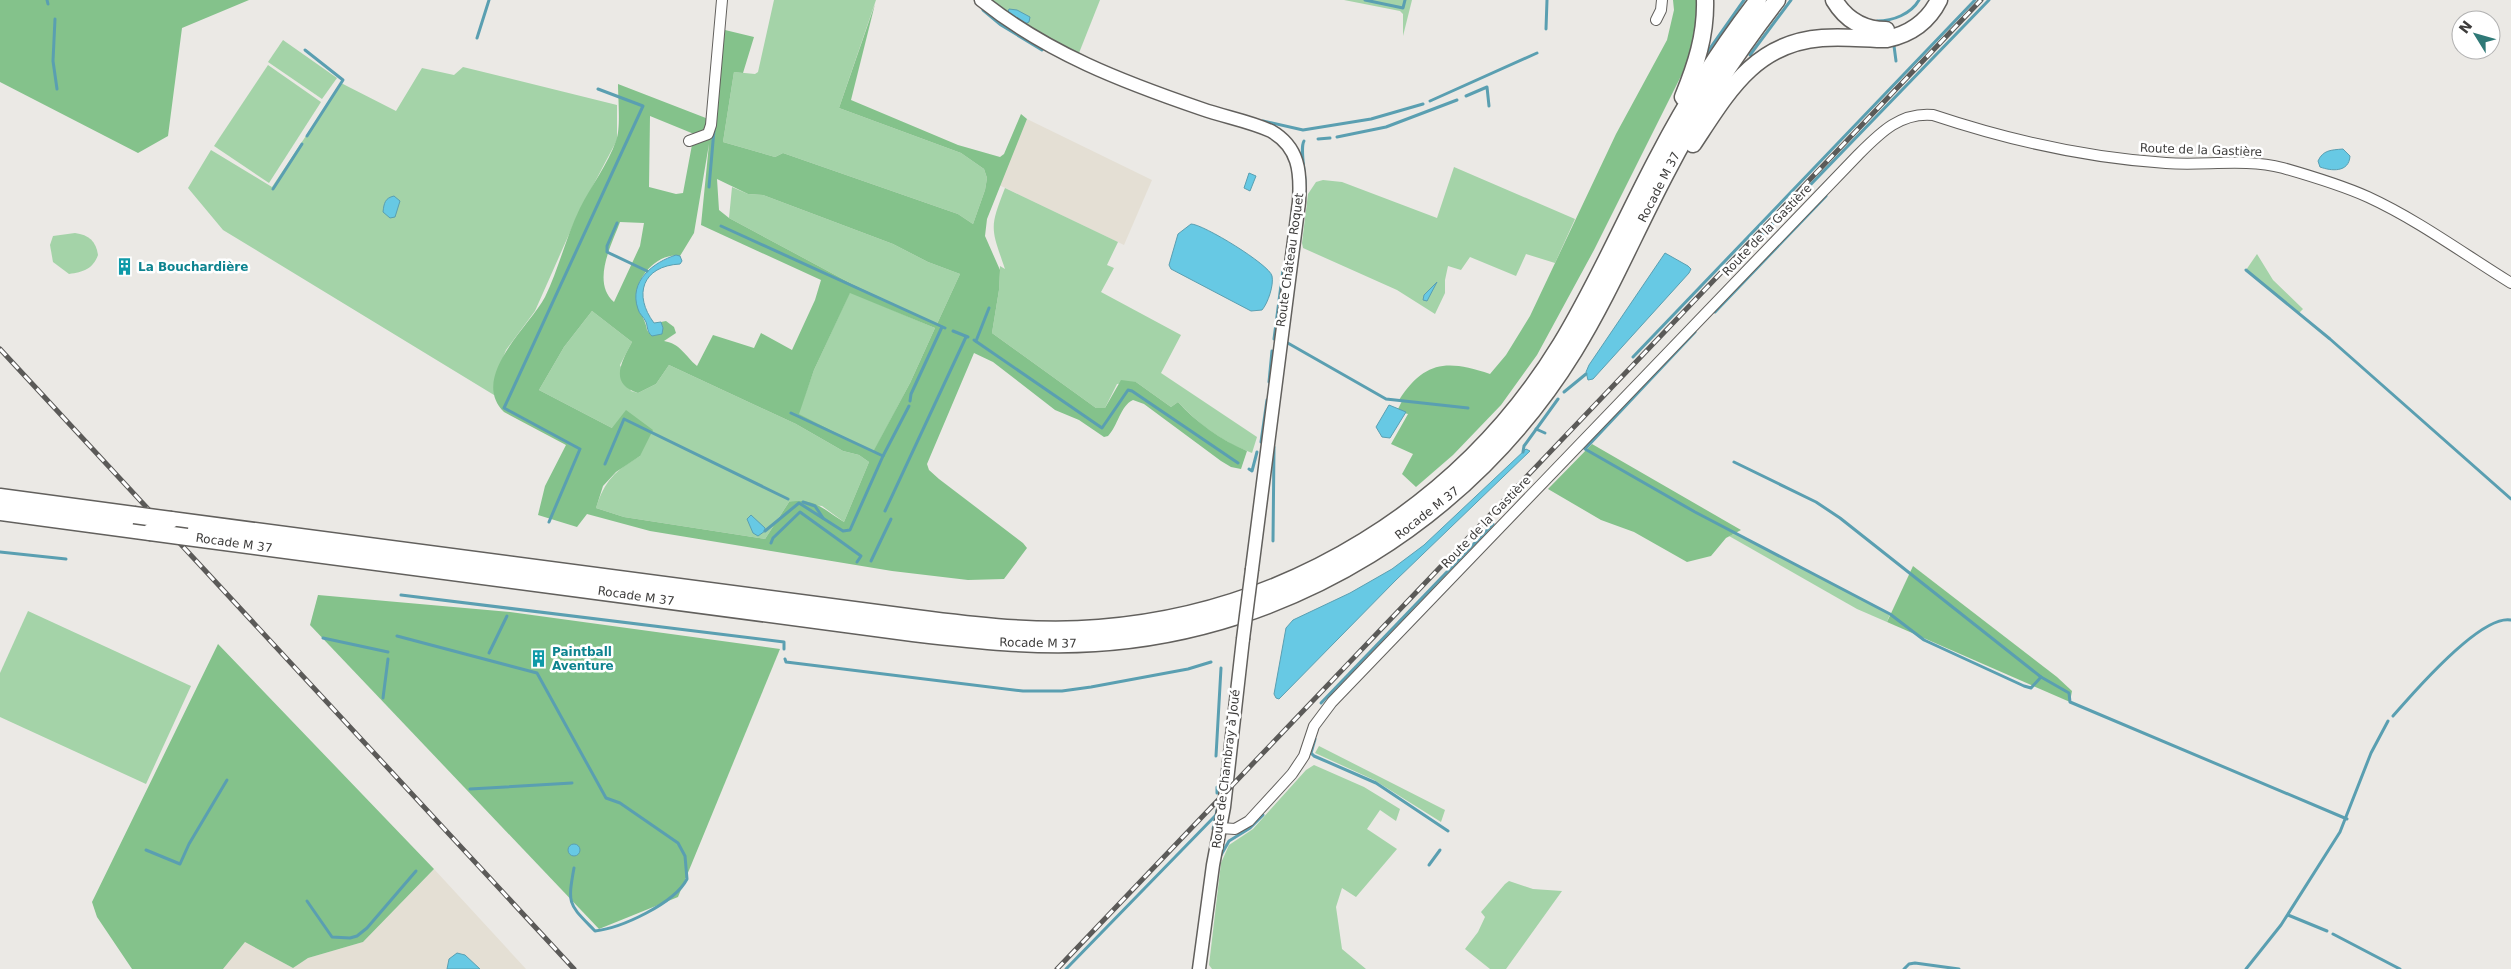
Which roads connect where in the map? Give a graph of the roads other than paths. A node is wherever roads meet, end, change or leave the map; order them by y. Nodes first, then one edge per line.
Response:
1 (722, 0) edge
2 (981, 0) edge
3 (1662, 0) edge
4 (1705, 0) edge
5 (1758, 0) edge
6 (1777, 0) edge
7 (1834, 0) edge
8 (1929, 0) edge
9 (1939, 0) edge
10 (1656, 20) dead end
11 (689, 141) dead end
12 (1656, 160) junction
13 (1653, 199) junction
14 (2511, 283) edge
15 (0, 497) edge
16 (0, 512) edge
17 (1252, 569) joint
18 (1221, 828) junction
19 (1199, 969) edge

1 - 11 street
2 - 17 street, Route Château Roquet
3 - 10 street
4 - 12 highway
5 - 12 highway, Rocade M 37
6 - 13 highway, Rocade M 37
7 - 8 highway
9 - 13 highway
12 - 15 highway, Rocade M 37, bridge
13 - 16 highway, Rocade M 37, bridge
14 - 18 street, Route de la Gastière
17 - 18 street, Route de Chambray à Joué, bridge
18 - 19 street, Route de Chambray à Joué

